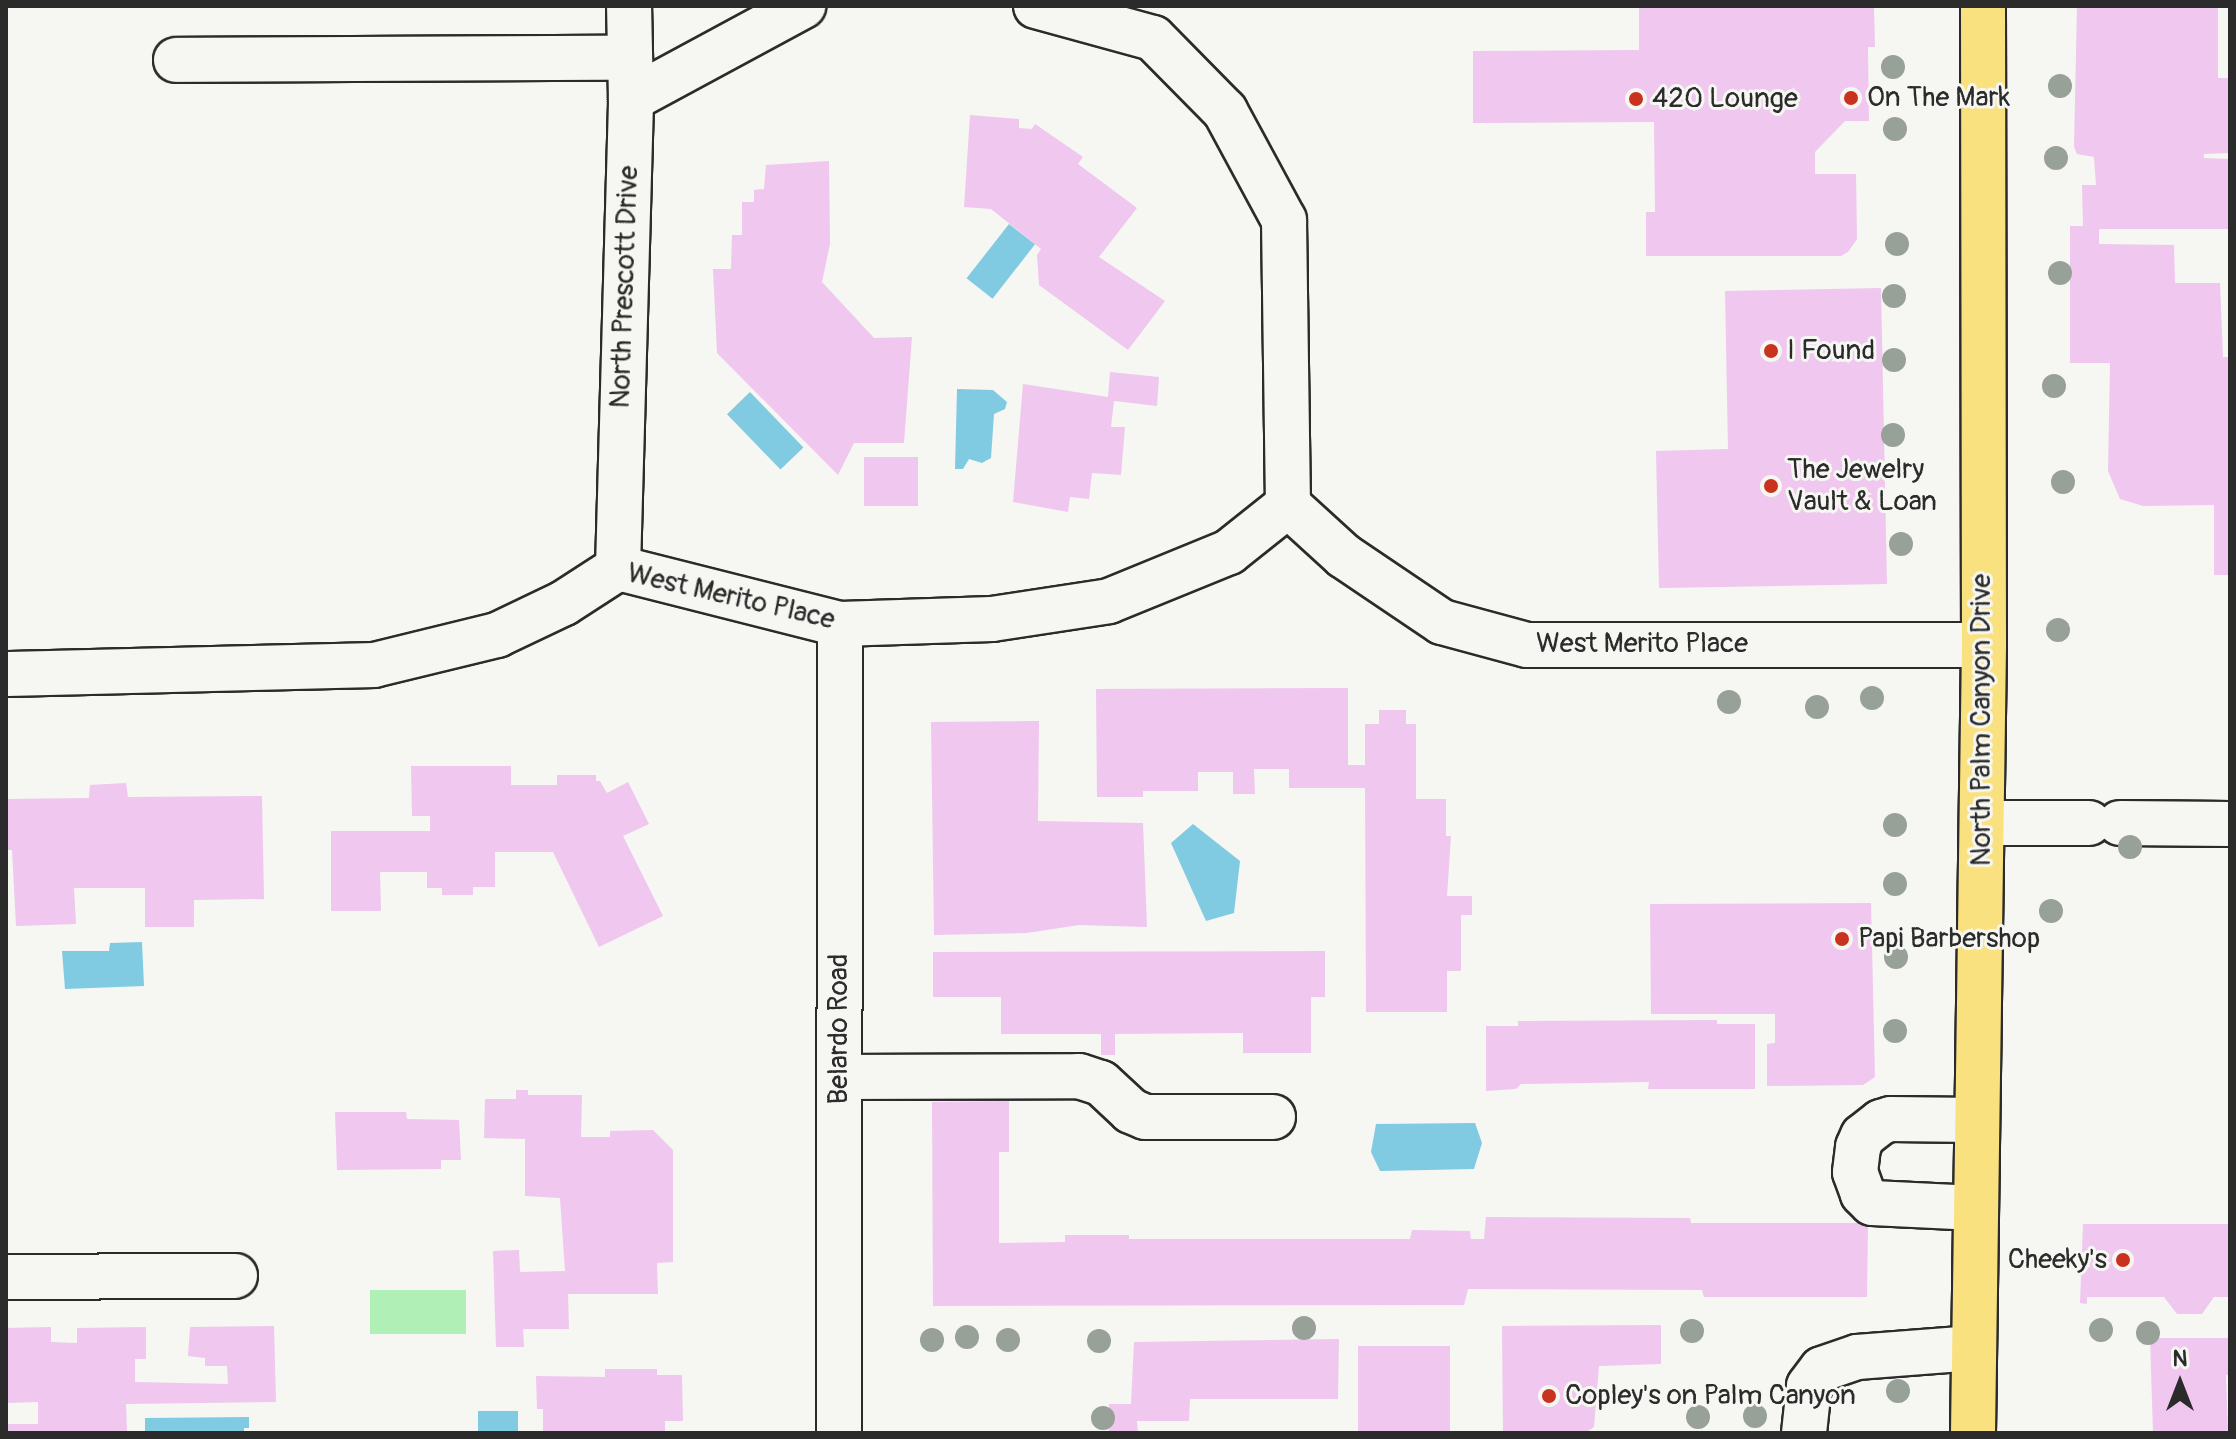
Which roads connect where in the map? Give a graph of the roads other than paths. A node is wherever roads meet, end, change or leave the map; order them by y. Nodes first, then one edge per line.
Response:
1 (629, 6) edge
2 (803, 6) edge
3 (1036, 6) edge
4 (1983, 6) edge
5 (1121, 18) edge
6 (176, 60) dead end
7 (630, 78) junction
8 (1288, 505) junction
9 (618, 568) junction
10 (840, 624) junction
11 (1984, 645) junction
12 (6, 674) edge
13 (1982, 823) junction
14 (2230, 824) edge
15 (839, 1077) junction
16 (1273, 1117) dead end
17 (1977, 1120) junction
18 (1976, 1208) junction
19 (235, 1276) dead end
20 (6, 1277) edge
21 (1974, 1348) junction
22 (839, 1433) edge
23 (1804, 1433) edge
24 (1973, 1433) edge

1 - 7 street, North Prescott Drive
2 - 7 street
3 - 5 street
4 - 11 main road, North Palm Canyon Drive
5 - 8 street
6 - 7 street
7 - 9 street, North Prescott Drive
8 - 10 street, West Merito Place
8 - 11 street, West Merito Place
9 - 10 street, West Merito Place
9 - 12 street, West Merito Place
10 - 15 street, Belardo Road
11 - 13 main road, North Palm Canyon Drive
13 - 14 street
13 - 17 main road, North Palm Canyon Drive
15 - 16 street
15 - 22 street, Belardo Road
17 - 18 main road, North Palm Canyon Drive
17 - 18 street
18 - 21 main road, North Palm Canyon Drive
19 - 20 street
21 - 23 street
21 - 24 main road, North Palm Canyon Drive

